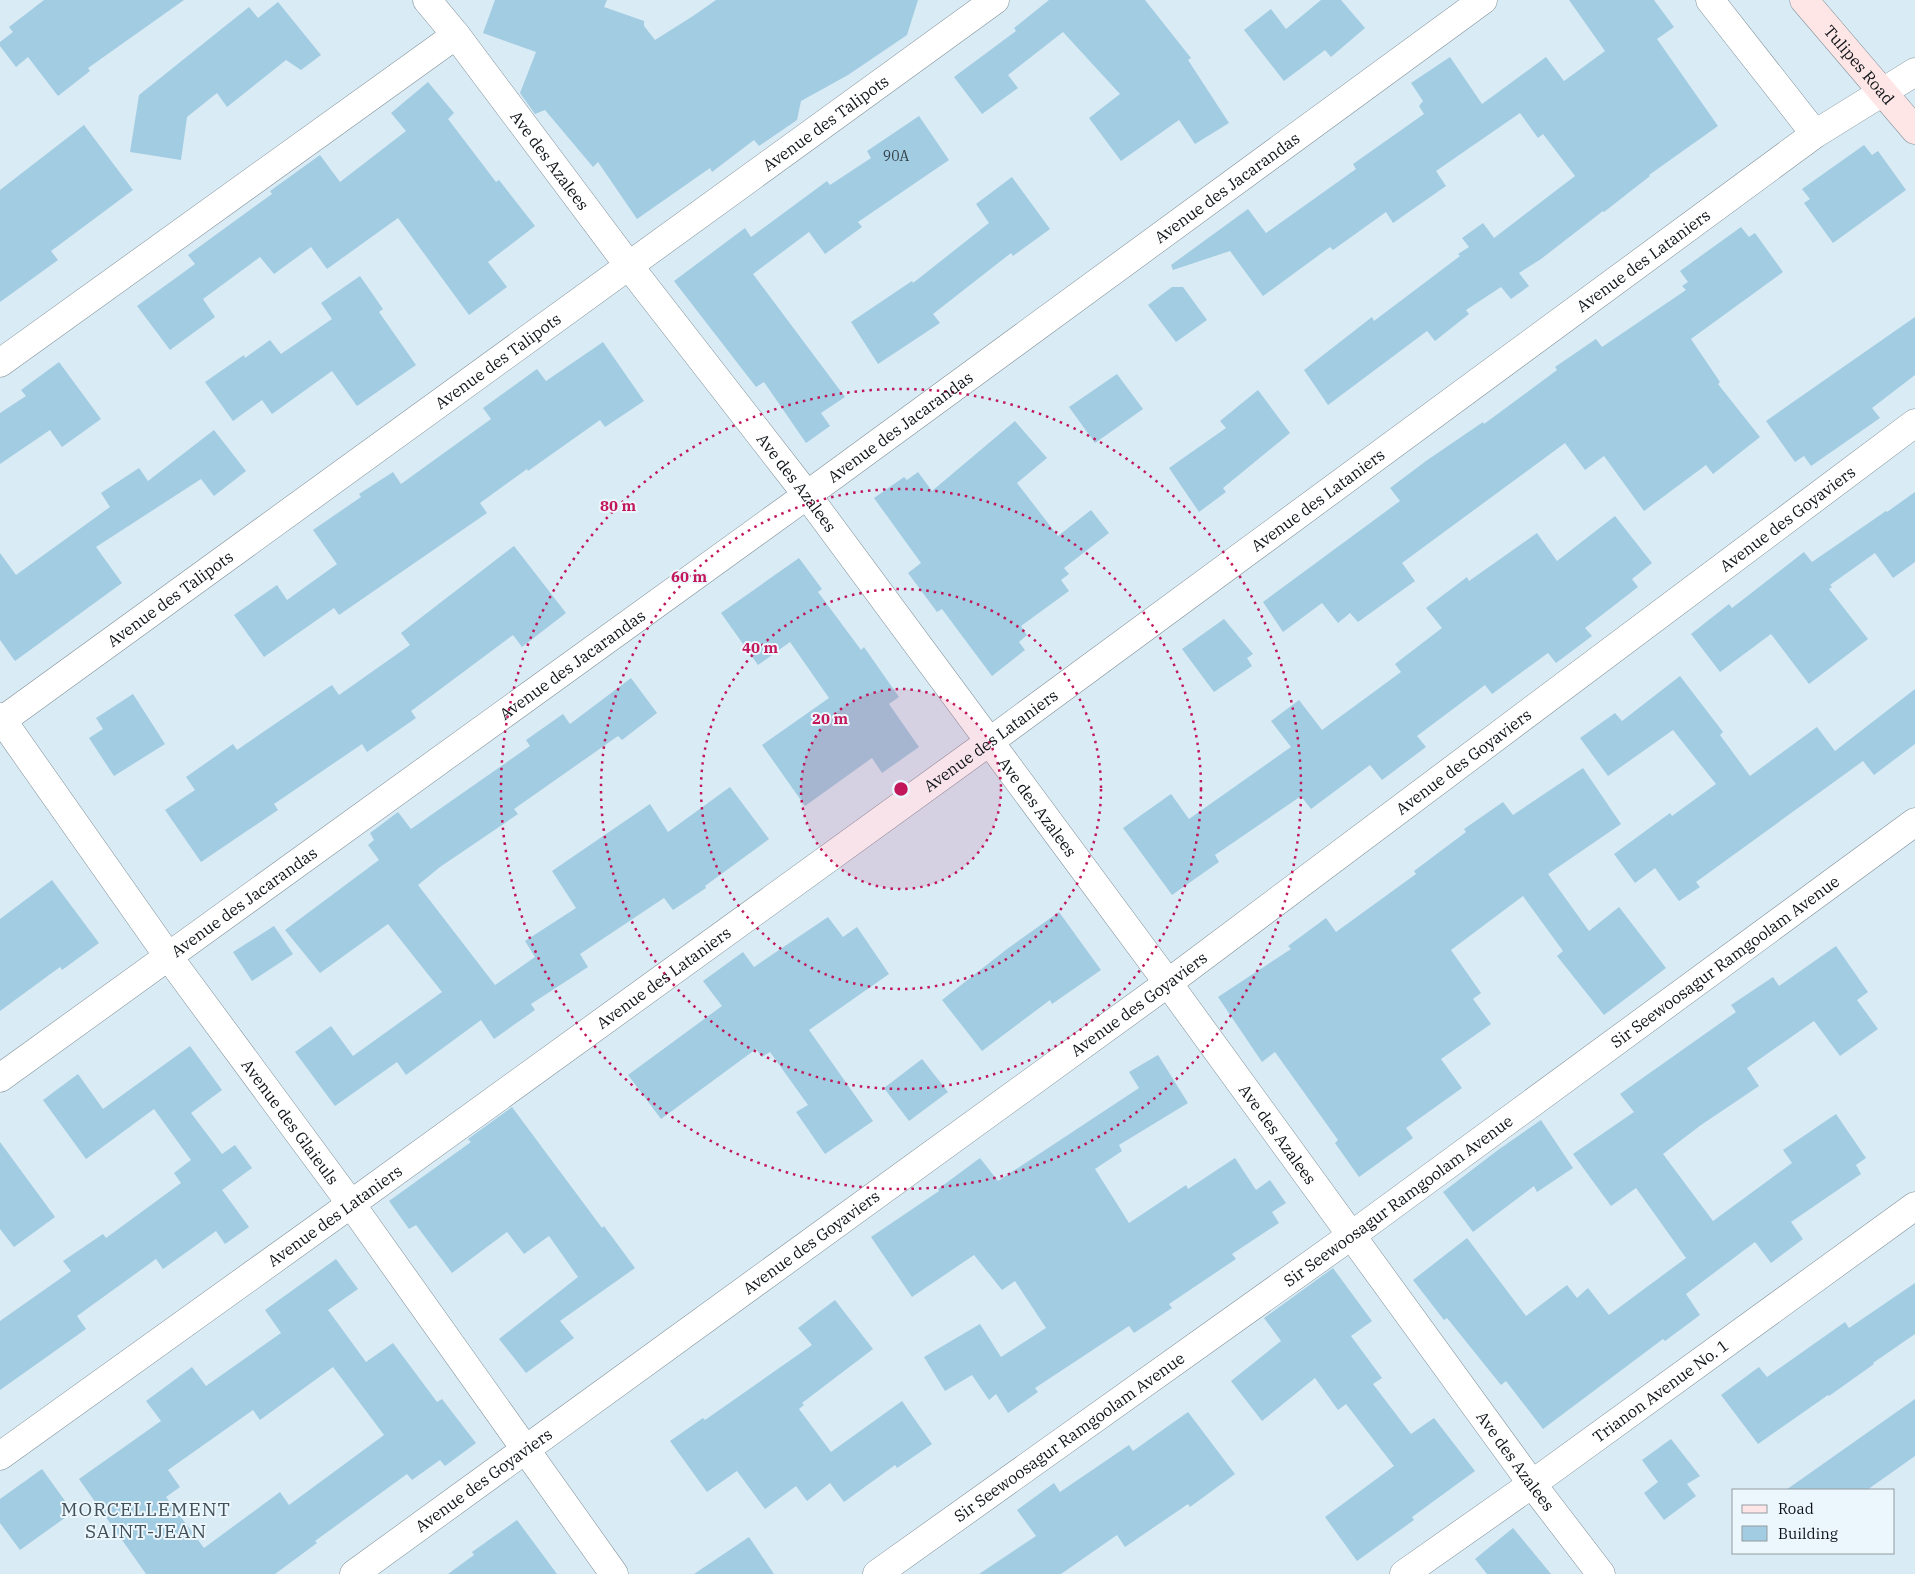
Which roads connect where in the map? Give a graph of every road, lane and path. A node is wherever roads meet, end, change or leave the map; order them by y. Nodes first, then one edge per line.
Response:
1 (427, 0) edge
2 (995, 0) edge
3 (1483, 0) edge
4 (1710, 0) edge
5 (1804, 0) edge
6 (456, 36) junction
7 (1915, 72) edge
8 (1882, 91) junction
9 (1915, 130) edge
10 (1815, 134) junction
11 (629, 266) junction
12 (0, 363) edge
13 (1915, 423) edge
14 (807, 495) junction
15 (1, 720) edge
16 (989, 742) junction
17 (1915, 822) edge
18 (168, 956) junction
19 (1168, 983) junction
20 (0, 1078) edge
21 (351, 1204) junction
22 (1915, 1206) edge
23 (1352, 1234) junction
24 (525, 1449) junction
25 (0, 1456) edge
26 (1532, 1484) junction
27 (354, 1574) edge
28 (614, 1574) edge
29 (876, 1574) edge
30 (1404, 1574) edge
31 (1601, 1574) edge

1 - 6 street, Ave des Azalees
2 - 11 street, Avenue des Talipots
3 - 14 street, Avenue des Jacarandas
4 - 10 street
5 - 8 main road, Tulipes Road
6 - 11 street, Ave des Azalees
6 - 12 street
7 - 8 street, Avenue des Lataniers
8 - 9 main road, Tulipes Road
8 - 10 street, Avenue des Lataniers
10 - 16 street, Avenue des Lataniers
11 - 14 street, Ave des Azalees
11 - 15 street, Avenue des Talipots
13 - 19 street, Avenue des Goyaviers
14 - 16 street, Ave des Azalees
14 - 18 street, Avenue des Jacarandas
15 - 18 street, Avenue des Glaieuls
16 - 19 street, Ave des Azalees
16 - 21 street, Avenue des Lataniers
17 - 23 street, Sir Seewoosagur Ramgoolam Avenue
18 - 20 street, Avenue des Jacarandas
18 - 21 street, Avenue des Glaieuls
19 - 23 street, Ave des Azalees
19 - 24 street, Avenue des Goyaviers
21 - 24 street, Avenue des Glaieuls
21 - 25 street, Avenue des Lataniers
22 - 26 street, Trianon Avenue No. 1
23 - 26 street, Ave des Azalees
23 - 29 street, Sir Seewoosagur Ramgoolam Avenue
24 - 27 street, Avenue des Goyaviers
24 - 28 street, Avenue des Glaieuls
26 - 30 street, Trianon Avenue No. 1
26 - 31 street, Ave des Azalees

